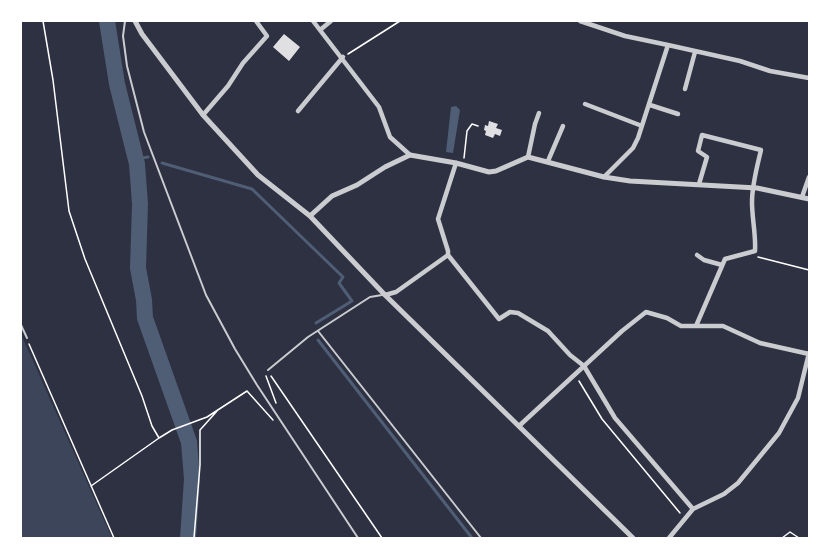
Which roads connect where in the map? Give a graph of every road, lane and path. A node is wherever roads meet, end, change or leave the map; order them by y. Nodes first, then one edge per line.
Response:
1 (43, 21) edge
2 (125, 21) edge
3 (135, 21) edge
4 (256, 21) edge
5 (313, 21) edge
6 (331, 21) edge
7 (400, 21) edge
8 (580, 21) edge
9 (320, 30) junction
10 (668, 45) junction
11 (695, 52) junction
12 (343, 57) junction
13 (809, 78) edge
14 (685, 89) dead end
15 (585, 104) dead end
16 (650, 105) junction
17 (298, 111) dead end
18 (539, 113) dead end
19 (678, 114) dead end
20 (203, 115) junction
21 (478, 126) dead end
22 (563, 126) dead end
23 (642, 126) junction
24 (410, 155) junction
25 (528, 157) junction
26 (548, 161) junction
27 (456, 163) junction
28 (464, 165) junction
29 (604, 177) junction
30 (809, 177) edge
31 (699, 184) junction
32 (753, 188) junction
33 (802, 197) junction
34 (809, 199) edge
35 (310, 216) junction
36 (745, 254) junction
37 (448, 255) junction
38 (697, 255) dead end
39 (722, 265) junction
40 (809, 270) edge
41 (385, 295) junction
42 (21, 325) edge
43 (696, 327) junction
44 (318, 331) junction
45 (27, 338) joint
46 (809, 353) edge
47 (584, 366) junction
48 (268, 370) junction
49 (574, 375) junction
50 (804, 376) junction
51 (809, 381) edge
52 (277, 403) dead end
53 (219, 408) junction
54 (519, 426) junction
55 (287, 432) junction
56 (159, 438) junction
57 (91, 486) junction
58 (693, 509) junction
59 (684, 518) junction
60 (114, 538) edge
61 (194, 538) edge
62 (358, 538) edge
63 (382, 538) edge
64 (482, 538) edge
65 (633, 538) edge
66 (669, 538) edge
67 (782, 538) edge
68 (799, 538) edge

1 - 56 path
2 - 55 lane
3 - 20 street
4 - 20 street
5 - 9 street
6 - 9 street
7 - 12 path
8 - 10 street
9 - 12 street
10 - 11 street
10 - 16 street
11 - 13 street
11 - 14 street
12 - 17 street
12 - 24 street
15 - 23 street
16 - 19 street
16 - 23 street
18 - 25 street
20 - 35 street
21 - 28 path
22 - 26 street
23 - 29 street
24 - 27 street
24 - 35 street
25 - 26 street
25 - 28 street
26 - 29 street
27 - 28 street
27 - 37 street
29 - 31 street
30 - 33 street
31 - 32 street
31 - 32 street
32 - 33 street
32 - 36 street
33 - 34 street
35 - 41 street
36 - 39 street
36 - 40 path
37 - 41 street
37 - 47 street
38 - 39 street
39 - 43 street
41 - 44 lane
41 - 54 street
42 - 45 lane
43 - 46 street
43 - 47 street
44 - 48 lane
44 - 64 lane
45 - 57 path
46 - 50 street
47 - 49 street
47 - 58 street
48 - 52 path
48 - 63 path
49 - 54 street
49 - 59 path
50 - 51 street
50 - 58 street
53 - 55 path
53 - 56 path
53 - 61 path
54 - 65 street
55 - 62 lane
56 - 57 path
57 - 60 path
58 - 59 street
59 - 66 street
67 - 68 path

